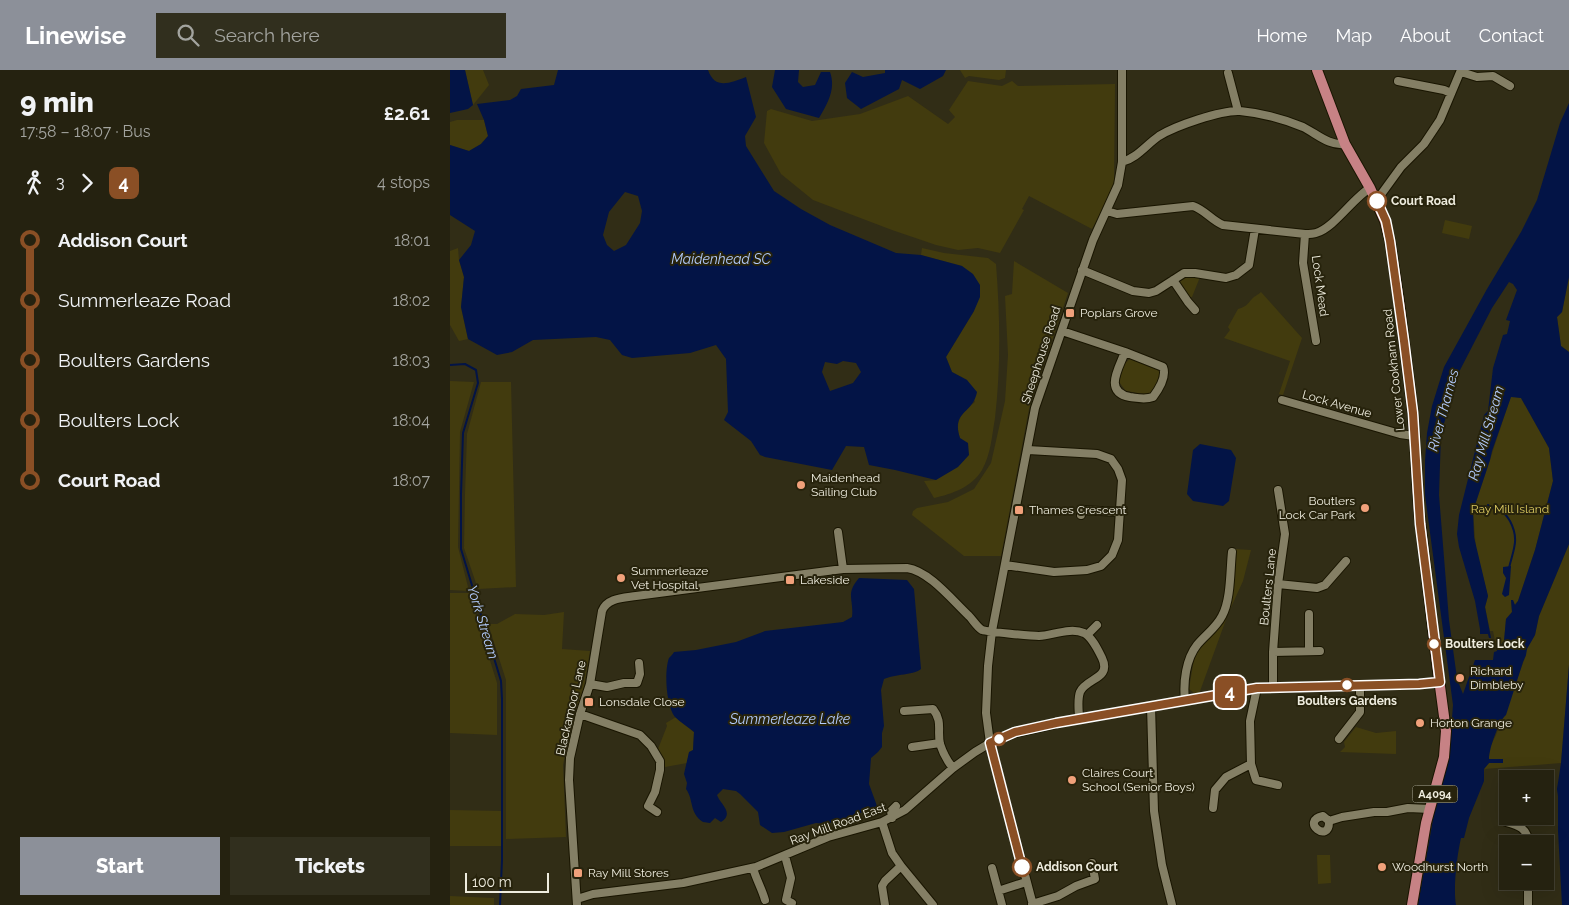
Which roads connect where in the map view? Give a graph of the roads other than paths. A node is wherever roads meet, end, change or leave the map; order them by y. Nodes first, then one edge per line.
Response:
1 (1122, 70) edge
2 (1317, 70) edge
3 (1461, 71) edge
4 (1228, 73) dead end
5 (1403, 84) dead end
6 (1510, 86) dead end
7 (1451, 93) junction
8 (1238, 111) junction
9 (1345, 144) junction
10 (1122, 162) junction
11 (1370, 188) junction
12 (1377, 200) junction
13 (1107, 211) junction
14 (1255, 229) junction
15 (1305, 234) junction
16 (1082, 270) junction
17 (1173, 280) junction
18 (1195, 310) dead end
19 (1062, 330) junction
20 (1316, 341) dead end
21 (1125, 352) junction
22 (1282, 400) dead end
23 (1414, 436) junction
24 (1028, 450) junction
25 (1278, 490) dead end
26 (1080, 511) dead end
27 (1119, 512) junction
28 (838, 532) dead end
29 (1232, 552) dead end
30 (1346, 561) dead end
31 (1006, 565) junction
32 (843, 569) junction
33 (1278, 584) junction
34 (1309, 614) dead end
35 (1097, 625) dead end
36 (992, 632) junction
37 (1087, 635) junction
38 (1309, 651) junction
39 (1320, 651) dead end
40 (1273, 652) junction
41 (639, 663) dead end
42 (1440, 682) junction
43 (590, 684) junction
44 (1360, 685) junction
45 (1273, 686) junction
46 (1257, 688) junction
47 (1185, 700) junction
48 (1151, 706) junction
49 (904, 711) dead end
50 (580, 714) junction
51 (1079, 719) junction
52 (1339, 739) dead end
53 (940, 743) junction
54 (990, 743) junction
55 (912, 747) dead end
56 (1251, 764) junction
57 (953, 768) junction
58 (1278, 785) dead end
59 (648, 806) junction
60 (896, 806) dead end
61 (1213, 808) dead end
62 (1430, 809) junction
63 (657, 812) dead end
64 (642, 813) dead end
65 (892, 818) junction
66 (1329, 821) dead end
67 (882, 822) junction
68 (1516, 825) edge
69 (1528, 835) edge
70 (784, 856) junction
71 (1092, 863) dead end
72 (901, 866) junction
73 (753, 868) junction
74 (992, 868) dead end
75 (1026, 882) junction
76 (1528, 890) edge
77 (998, 891) junction
78 (765, 900) dead end
79 (577, 902) edge
80 (787, 903) edge
81 (1032, 904) edge
82 (886, 905) edge
83 (934, 905) edge
84 (1002, 905) edge
85 (1172, 905) edge
86 (1412, 905) edge
87 (1528, 905) edge

1 - 10 street, Sheephouse Road
2 - 9 main road, Lower Cookham Road / A4094
3 - 6 street
3 - 7 street
4 - 8 street
5 - 7 street
7 - 12 street
8 - 9 street
8 - 10 street
9 - 11 main road, Lower Cookham Road / A4094
10 - 13 street, Sheephouse Road
11 - 12 main road, Lower Cookham Road / A4094
11 - 15 street
12 - 23 main road, Lower Cookham Road / A4094
13 - 14 street
13 - 16 street, Sheephouse Road
14 - 15 street
14 - 17 street
15 - 20 street, Lock Mead
16 - 17 street
16 - 19 street, Sheephouse Road
17 - 18 street
19 - 21 street
19 - 24 street, Sheephouse Road
21 - 21 street
22 - 23 street, Lock Avenue
23 - 42 main road, Lower Cookham Road / A4094
24 - 27 street
24 - 31 street, Sheephouse Road
25 - 33 street, Boulters Lane
26 - 27 street
27 - 31 street
28 - 32 street
29 - 47 street
30 - 33 street
31 - 36 street, Sheephouse Road
32 - 36 street
32 - 43 street, Blackamoor Lane
33 - 40 street, Boulters Lane
34 - 38 street
35 - 37 street
36 - 37 street
36 - 54 street, Sheephouse Road
37 - 51 street
38 - 39 street
38 - 40 street
40 - 45 street, Boulters Lane
41 - 43 street
42 - 44 street, Ray Mill Road East
42 - 62 main road, A4094
43 - 50 street, Blackamoor Lane
44 - 45 street, Ray Mill Road East
44 - 52 street
45 - 46 street, Ray Mill Road East
46 - 47 street, Ray Mill Road East
46 - 56 street
47 - 48 street, Ray Mill Road East
48 - 51 street, Ray Mill Road East
48 - 85 street
49 - 53 street
50 - 59 street
50 - 79 street, Blackamoor Lane
51 - 54 street, Ray Mill Road East
53 - 55 street
53 - 57 street
54 - 57 street, Ray Mill Road East
54 - 75 street, Sheephouse Road
56 - 58 street
56 - 61 street
57 - 65 street, Ray Mill Road East
59 - 63 street
59 - 64 street
60 - 65 street
62 - 66 street
62 - 86 main road, A4094
65 - 67 street, Ray Mill Road East
67 - 70 street, Ray Mill Road East
67 - 72 street
68 - 69 street
70 - 73 street, Ray Mill Road East
70 - 80 street
71 - 81 street
72 - 82 street
72 - 83 street
73 - 78 street
73 - 79 street, Ray Mill Road East
74 - 77 street
75 - 77 street
75 - 81 street, Sheephouse Road
76 - 87 street
77 - 84 street

